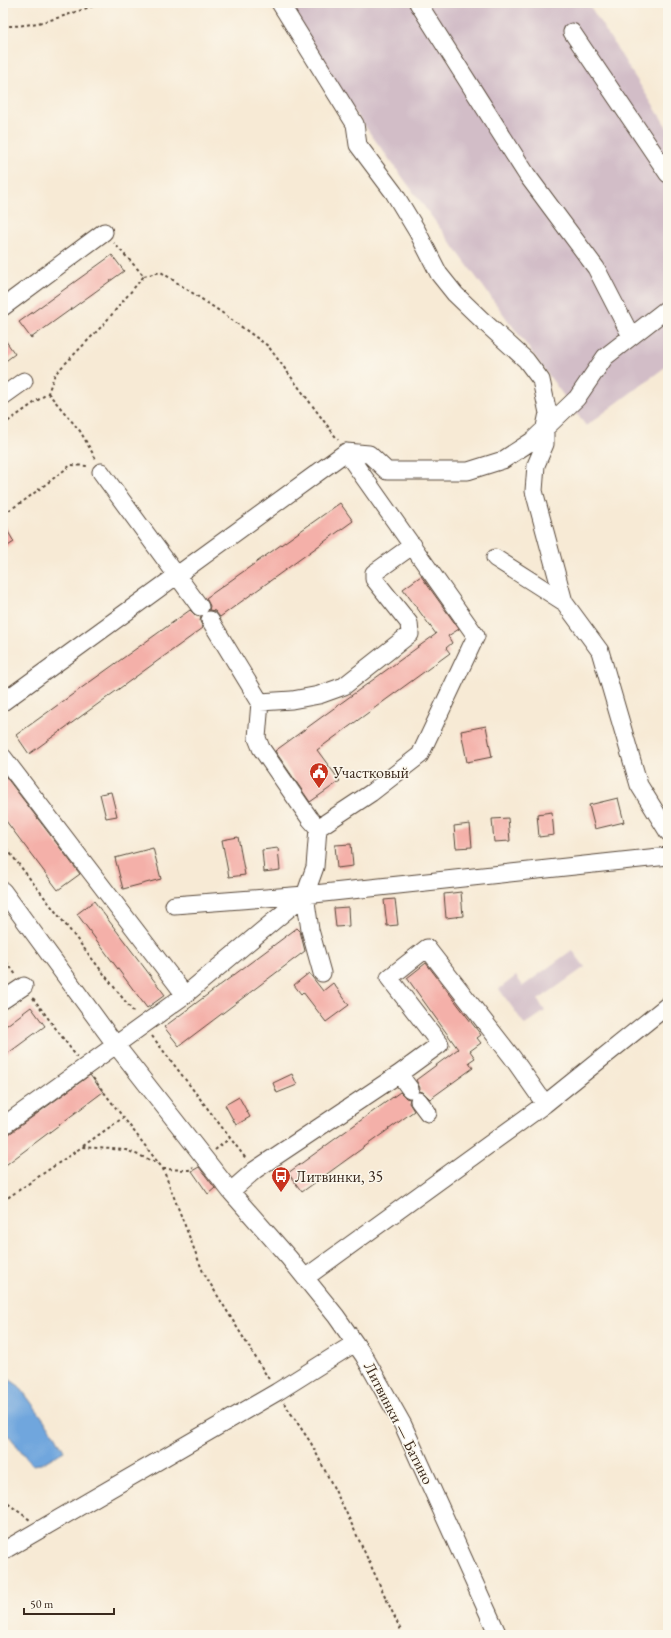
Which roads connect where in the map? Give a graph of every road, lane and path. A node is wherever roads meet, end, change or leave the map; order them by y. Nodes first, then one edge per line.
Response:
1 (102, 3) edge
2 (280, 3) edge
3 (418, 3) edge
4 (3, 26) edge
5 (572, 32) dead end
6 (668, 174) edge
7 (104, 232) joint
8 (144, 276) junction
9 (3, 307) edge
10 (668, 308) edge
11 (631, 336) junction
12 (24, 381) dead end
13 (48, 393) junction
14 (3, 396) edge
15 (3, 425) edge
16 (545, 427) junction
17 (346, 452) junction
18 (101, 472) junction
19 (3, 510) edge
20 (413, 545) junction
21 (495, 558) dead end
22 (177, 576) junction
23 (564, 602) junction
24 (3, 702) edge
25 (260, 702) junction
26 (3, 757) edge
27 (318, 828) junction
28 (668, 832) edge
29 (3, 844) edge
30 (668, 856) edge
31 (4, 893) edge
32 (305, 895) junction
33 (174, 905) dead end
34 (3, 957) edge
35 (322, 973) dead end
36 (24, 986) junction
37 (185, 995) junction
38 (3, 1000) edge
39 (668, 1005) edge
40 (144, 1026) junction
41 (115, 1044) junction
42 (84, 1066) junction
43 (399, 1074) junction
44 (419, 1101) dead end
45 (545, 1104) junction
46 (124, 1117) junction
47 (3, 1126) edge
48 (230, 1138) junction
49 (82, 1147) junction
50 (212, 1152) dead end
51 (159, 1164) junction
52 (194, 1166) dead end
53 (164, 1169) junction
54 (255, 1170) junction
55 (231, 1191) junction
56 (3, 1201) edge
57 (305, 1278) junction
58 (355, 1343) junction
59 (277, 1392) junction
60 (3, 1500) edge
61 (42, 1529) junction
62 (3, 1551) edge
63 (403, 1635) edge
64 (498, 1635) edge

1 - 4 path
2 - 16 street
3 - 11 street
5 - 6 street
7 - 8 path
7 - 9 street
8 - 13 path
8 - 17 path
10 - 11 street
11 - 16 street
12 - 14 street
13 - 15 path
13 - 18 path
16 - 17 street
16 - 23 street
17 - 20 street
17 - 22 street
18 - 19 path
18 - 22 street
20 - 25 street
20 - 27 street
21 - 23 street
22 - 24 street
22 - 25 street
23 - 28 street
25 - 27 street
26 - 37 street
27 - 32 street
29 - 40 path
30 - 32 street
31 - 41 street, Литвинки — Батино
32 - 33 street
32 - 35 street
32 - 37 street
34 - 36 path
36 - 38 street
36 - 42 path
37 - 40 street
39 - 45 street
40 - 41 street
40 - 48 path
41 - 42 street
41 - 55 street, Литвинки — Батино
42 - 46 path
42 - 47 street
43 - 44 street
43 - 45 street
43 - 54 street
45 - 57 street
46 - 49 path
46 - 51 path
48 - 50 path
48 - 54 path
49 - 51 path
49 - 56 path
51 - 53 path
52 - 53 path
53 - 59 path
54 - 55 street
55 - 57 street, Литвинки — Батино
57 - 58 street, Литвинки — Батино
58 - 59 street
58 - 64 street, Литвинки — Батино
59 - 61 street
59 - 63 path
60 - 61 path
61 - 62 street

